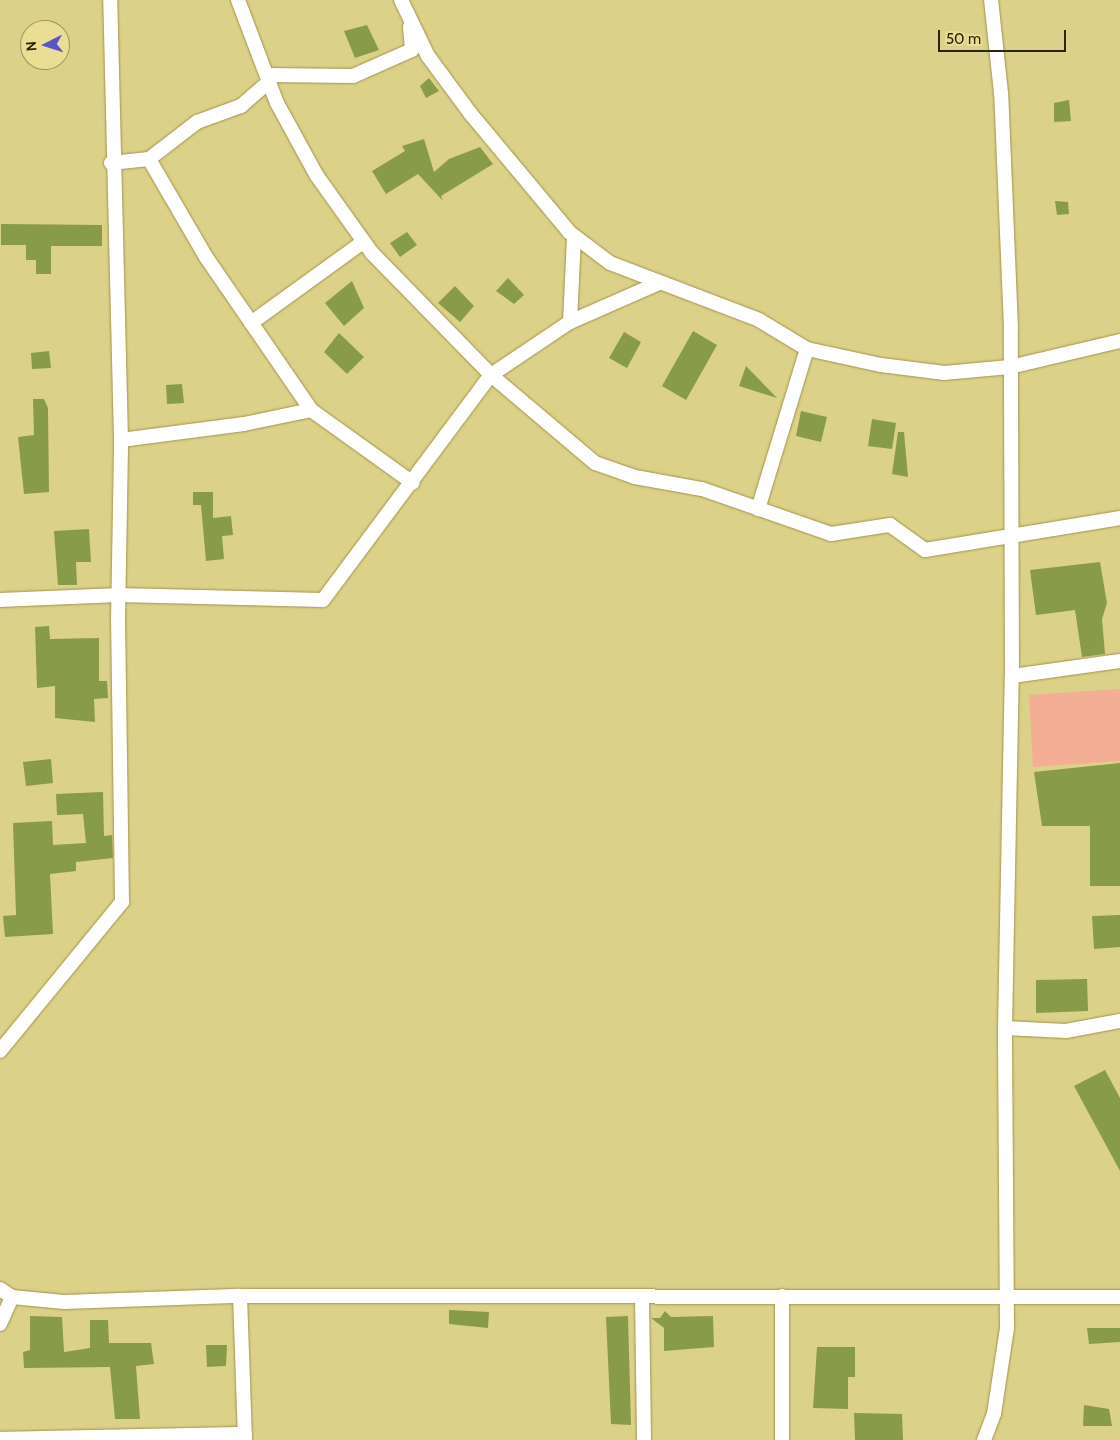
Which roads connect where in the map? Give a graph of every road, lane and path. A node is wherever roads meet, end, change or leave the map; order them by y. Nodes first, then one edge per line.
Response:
1 (110, 0) edge
2 (238, 0) edge
3 (401, 0) edge
4 (990, 0) edge
5 (410, 22) junction
6 (269, 78) junction
7 (149, 159) junction
8 (111, 163) junction
9 (574, 236) junction
10 (363, 242) junction
11 (659, 282) junction
12 (570, 322) junction
13 (251, 323) junction
14 (1120, 341) edge
15 (806, 349) junction
16 (1010, 367) junction
17 (491, 375) junction
18 (311, 410) junction
19 (121, 440) junction
20 (412, 482) junction
21 (758, 509) junction
22 (1120, 518) edge
23 (1010, 535) junction
24 (119, 595) junction
25 (0, 600) edge
26 (1120, 661) edge
27 (1012, 676) junction
28 (1120, 1021) edge
29 (1005, 1028) junction
30 (0, 1051) edge
31 (6, 1293) edge
32 (240, 1296) junction
33 (642, 1296) junction
34 (782, 1296) junction
35 (1008, 1296) junction
36 (1120, 1297) edge
37 (0, 1324) edge
38 (245, 1437) edge
39 (0, 1439) edge
40 (644, 1440) edge
41 (782, 1440) edge
42 (984, 1440) edge

1 - 8 street
2 - 6 street
3 - 5 street
4 - 16 street
5 - 6 street
5 - 9 street
6 - 7 street
6 - 10 street
7 - 8 street
7 - 13 street
8 - 19 street
9 - 11 street
9 - 12 street
10 - 13 street
10 - 17 street
11 - 12 street
11 - 15 street
12 - 17 street
13 - 18 street
14 - 16 street
15 - 16 street
15 - 21 street
16 - 23 street
17 - 20 street
17 - 21 street
18 - 19 street
18 - 20 street
19 - 24 street
20 - 24 street
21 - 23 street
22 - 23 street
23 - 27 street
24 - 25 street
24 - 30 street
26 - 27 street
27 - 29 street
28 - 29 street
29 - 35 street
31 - 32 street
31 - 37 street
32 - 33 street
32 - 38 street
33 - 34 street
33 - 40 street
34 - 35 street
34 - 41 street
35 - 36 street
35 - 42 street
38 - 39 street

